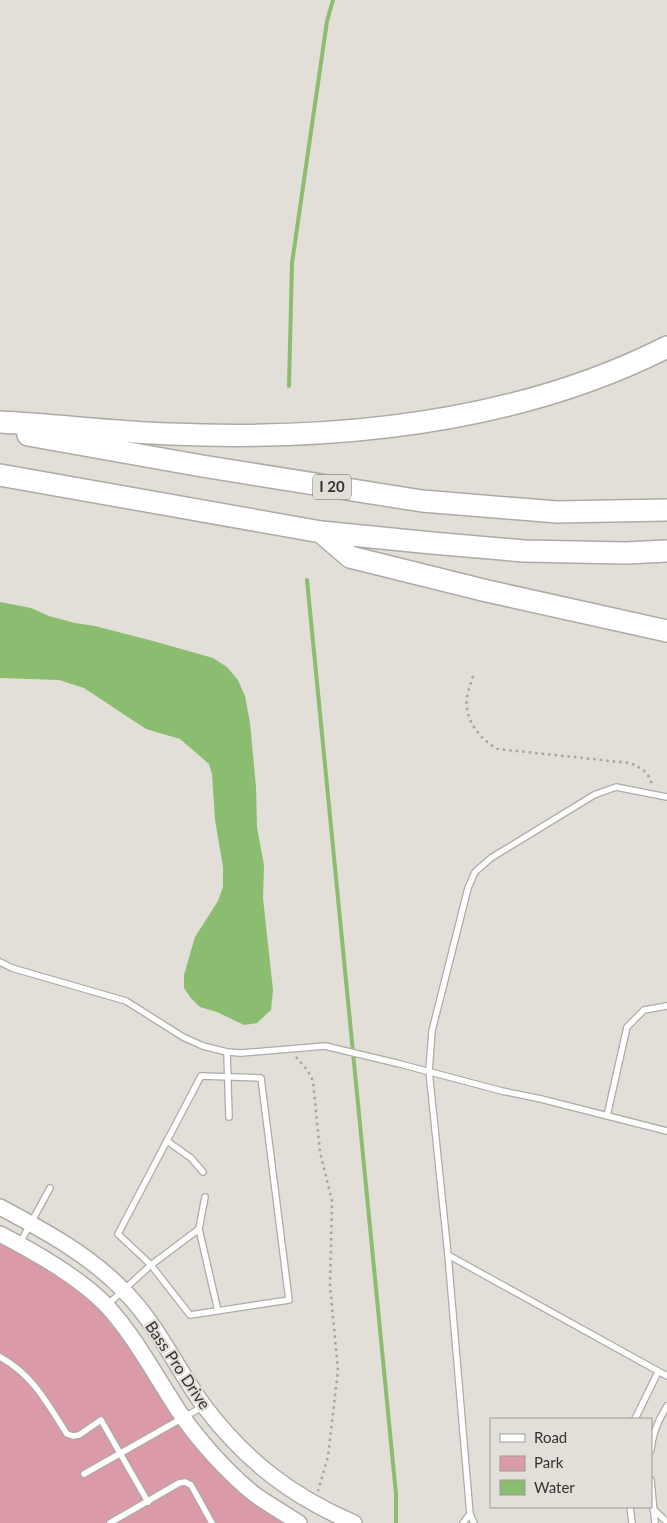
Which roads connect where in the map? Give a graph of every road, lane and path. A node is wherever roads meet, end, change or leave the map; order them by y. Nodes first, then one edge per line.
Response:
1 (667, 347) edge
2 (0, 422) edge
3 (0, 430) edge
4 (0, 475) edge
5 (667, 510) edge
6 (321, 532) junction
7 (667, 551) edge
8 (667, 631) edge
9 (472, 676) dead end
10 (654, 793) junction
11 (667, 796) edge
12 (0, 962) edge
13 (667, 1006) edge
14 (292, 1048) junction
15 (228, 1052) junction
16 (429, 1071) junction
17 (227, 1077) junction
18 (607, 1116) junction
19 (229, 1117) dead end
20 (667, 1131) edge
21 (167, 1141) junction
22 (203, 1172) dead end
23 (50, 1188) dead end
24 (205, 1197) dead end
25 (0, 1208) edge
26 (31, 1224) junction
27 (199, 1229) junction
28 (0, 1234) edge
29 (19, 1244) junction
30 (448, 1256) junction
31 (151, 1265) junction
32 (123, 1290) junction
33 (106, 1306) junction
34 (218, 1311) junction
35 (0, 1357) edge
36 (658, 1372) junction
37 (667, 1376) edge
38 (204, 1406) junction
39 (667, 1406) edge
40 (183, 1417) junction
41 (635, 1418) edge
42 (652, 1440) edge
43 (120, 1454) junction
44 (84, 1474) dead end
45 (652, 1490) edge
46 (148, 1502) junction
47 (315, 1505) junction
48 (630, 1508) edge
49 (654, 1509) junction
50 (470, 1514) junction
51 (630, 1521) edge
52 (667, 1522) edge
53 (110, 1523) edge
54 (212, 1523) edge
55 (299, 1523) edge
56 (354, 1523) edge
57 (463, 1523) edge
58 (474, 1523) edge
59 (655, 1523) edge

1 - 2 highway
3 - 5 highway, I 20
4 - 6 highway
6 - 7 highway
6 - 8 highway
9 - 10 path
10 - 11 lane
10 - 16 lane
12 - 15 lane
13 - 18 lane
14 - 15 lane
14 - 16 lane
14 - 47 path
15 - 17 lane
16 - 18 lane
16 - 30 lane
17 - 19 lane
17 - 21 lane
17 - 34 lane
18 - 20 lane
21 - 22 lane
21 - 31 lane
23 - 26 lane
24 - 27 lane
25 - 26 street, Bass Pro Drive
26 - 29 lane
26 - 32 street, Bass Pro Drive
27 - 31 lane
27 - 34 lane
28 - 29 street, Bass Pro Drive
29 - 33 street, Bass Pro Drive
30 - 36 lane
30 - 50 lane
31 - 32 lane
31 - 34 lane
32 - 33 lane
32 - 38 street, Bass Pro Drive
33 - 40 street, Bass Pro Drive
35 - 43 lane
36 - 37 lane
36 - 41 lane
38 - 40 lane
38 - 47 street, Bass Pro Drive
39 - 42 lane
40 - 43 lane
40 - 55 street, Bass Pro Drive
43 - 44 lane
43 - 46 lane
45 - 49 lane
46 - 53 lane
46 - 54 lane
47 - 56 street, Bass Pro Drive
48 - 51 lane
49 - 52 lane
49 - 59 lane
50 - 57 lane
50 - 58 lane

